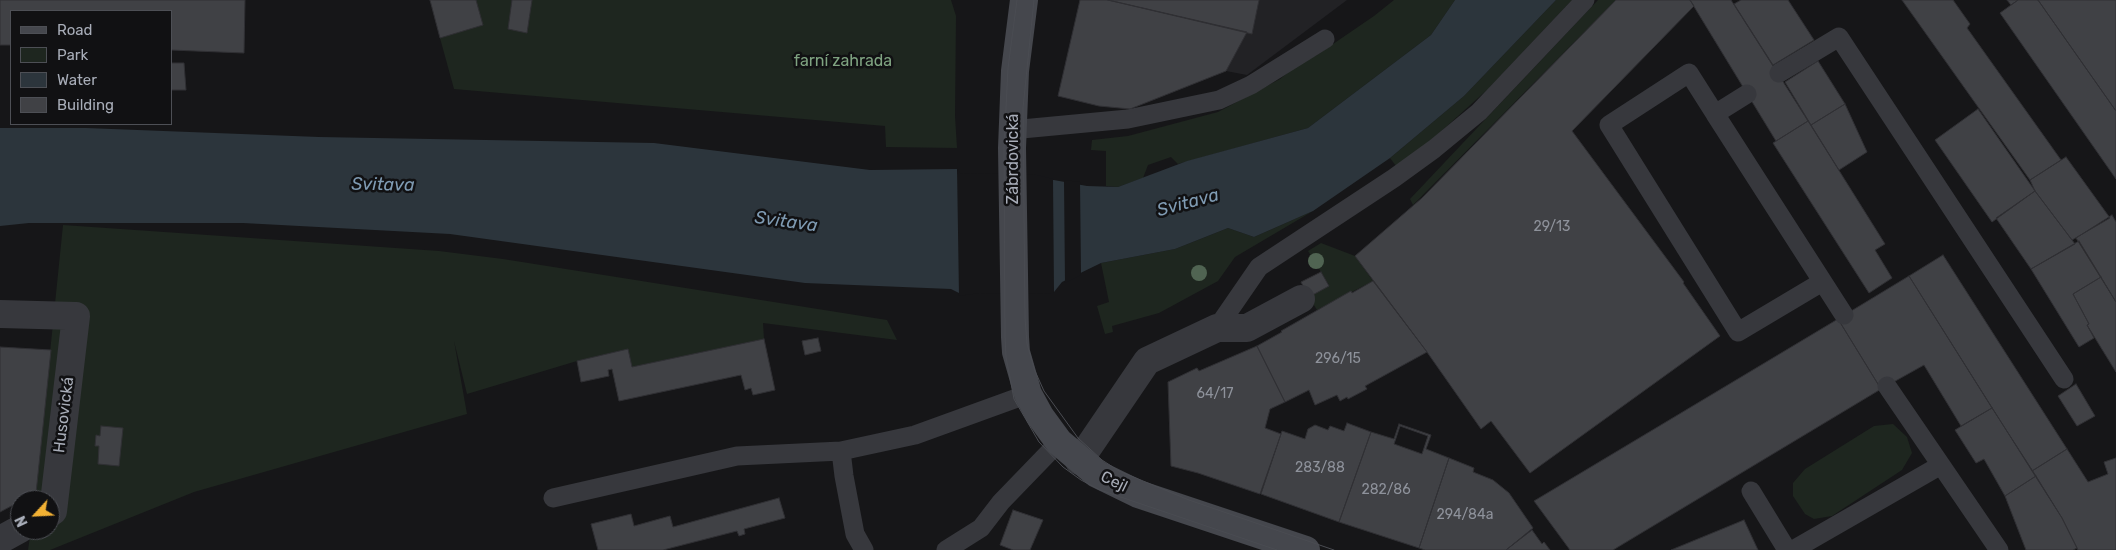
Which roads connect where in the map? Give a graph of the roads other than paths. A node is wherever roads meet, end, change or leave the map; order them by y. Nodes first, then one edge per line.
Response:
1 (1024, 0) edge
2 (1585, 0) edge
3 (1325, 39) dead end
4 (1779, 73) dead end
5 (1747, 94) dead end
6 (1716, 114) junction
7 (1012, 139) junction
8 (1822, 282) junction
9 (1302, 299) dead end
10 (0, 314) edge
11 (1844, 315) dead end
12 (1015, 318) joint
13 (1217, 328) junction
14 (2064, 378) dead end
15 (1887, 386) dead end
16 (1028, 394) junction
17 (1059, 442) junction
18 (841, 451) junction
19 (1080, 461) junction
20 (1941, 465) junction
21 (55, 490) edge
22 (1751, 491) dead end
23 (553, 498) dead end
24 (864, 550) edge
25 (946, 550) edge
26 (1306, 550) edge
27 (1787, 550) edge
28 (1793, 550) edge
29 (1999, 550) edge

1 - 7 street, Zábrdovická
2 - 13 lane
3 - 7 lane
4 - 14 lane
5 - 6 lane
6 - 8 lane
6 - 8 lane
7 - 12 street, Zábrdovická
8 - 11 lane
9 - 13 street
10 - 21 street, Husovická
12 - 16 street, Cejl
13 - 19 street
15 - 20 lane
16 - 17 street, Cejl
16 - 18 lane
17 - 19 street, Cejl
17 - 25 lane
18 - 23 lane
18 - 24 lane
19 - 26 street, Cejl
20 - 28 lane
20 - 29 lane
22 - 27 lane

